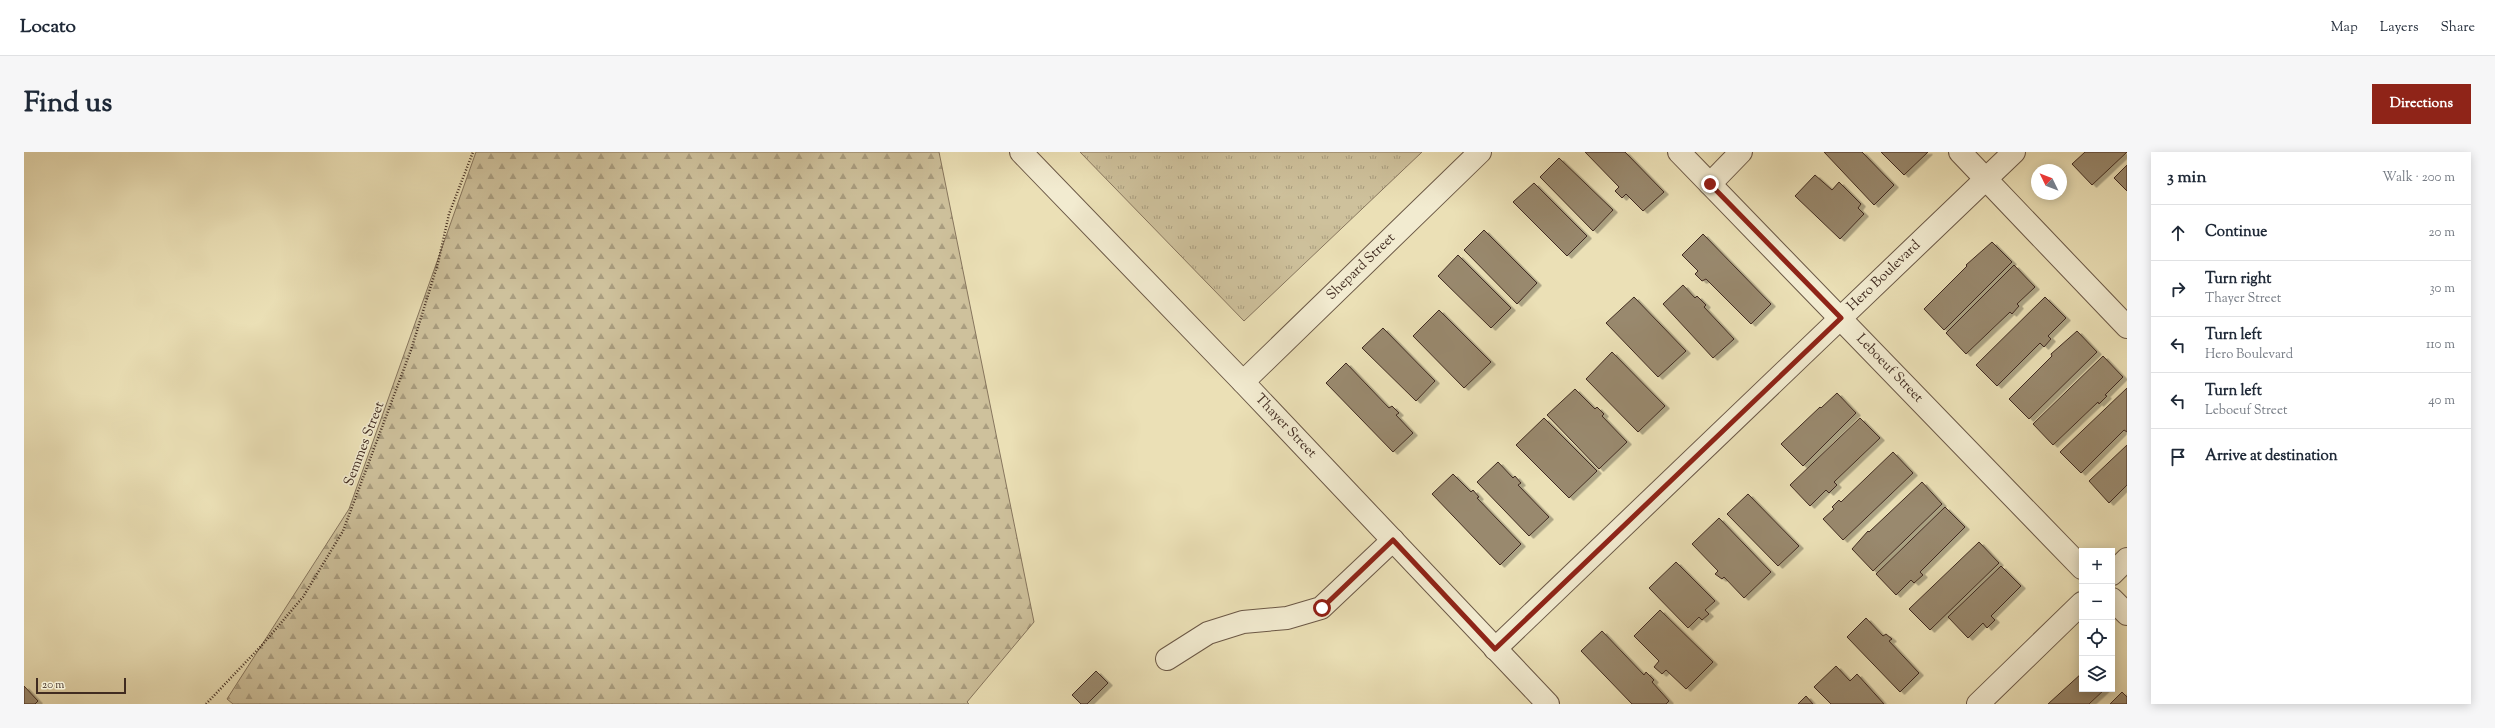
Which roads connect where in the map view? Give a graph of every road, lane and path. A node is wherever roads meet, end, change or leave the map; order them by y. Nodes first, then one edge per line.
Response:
1 (473, 152) edge
2 (1021, 152) edge
3 (1480, 152) edge
4 (1679, 152) edge
5 (1741, 152) edge
6 (1960, 152) edge
7 (2014, 152) edge
8 (1986, 179) junction
9 (1710, 184) junction
10 (1841, 318) junction
11 (2127, 328) edge
12 (1243, 382) junction
13 (1393, 540) junction
14 (2127, 559) edge
15 (2079, 565) edge
16 (2115, 571) edge
17 (2115, 602) edge
18 (2079, 606) edge
19 (2127, 614) edge
20 (1495, 649) junction
21 (1167, 659) dead end
22 (206, 704) edge
23 (1548, 704) edge
24 (1978, 704) edge

1 - 22 path, Semmes Street
2 - 12 street, Thayer Street
3 - 12 street, Shepard Street
4 - 9 street, Leboeuf Street
5 - 9 street
6 - 8 street
7 - 8 street, Hero Boulevard
8 - 10 street, Hero Boulevard
8 - 11 street
9 - 10 street, Leboeuf Street
10 - 15 street, Leboeuf Street
10 - 20 street, Hero Boulevard
12 - 13 street, Thayer Street
13 - 20 street, Thayer Street
13 - 21 street
14 - 16 street
17 - 19 street
18 - 24 street
20 - 23 street, Thayer Street

